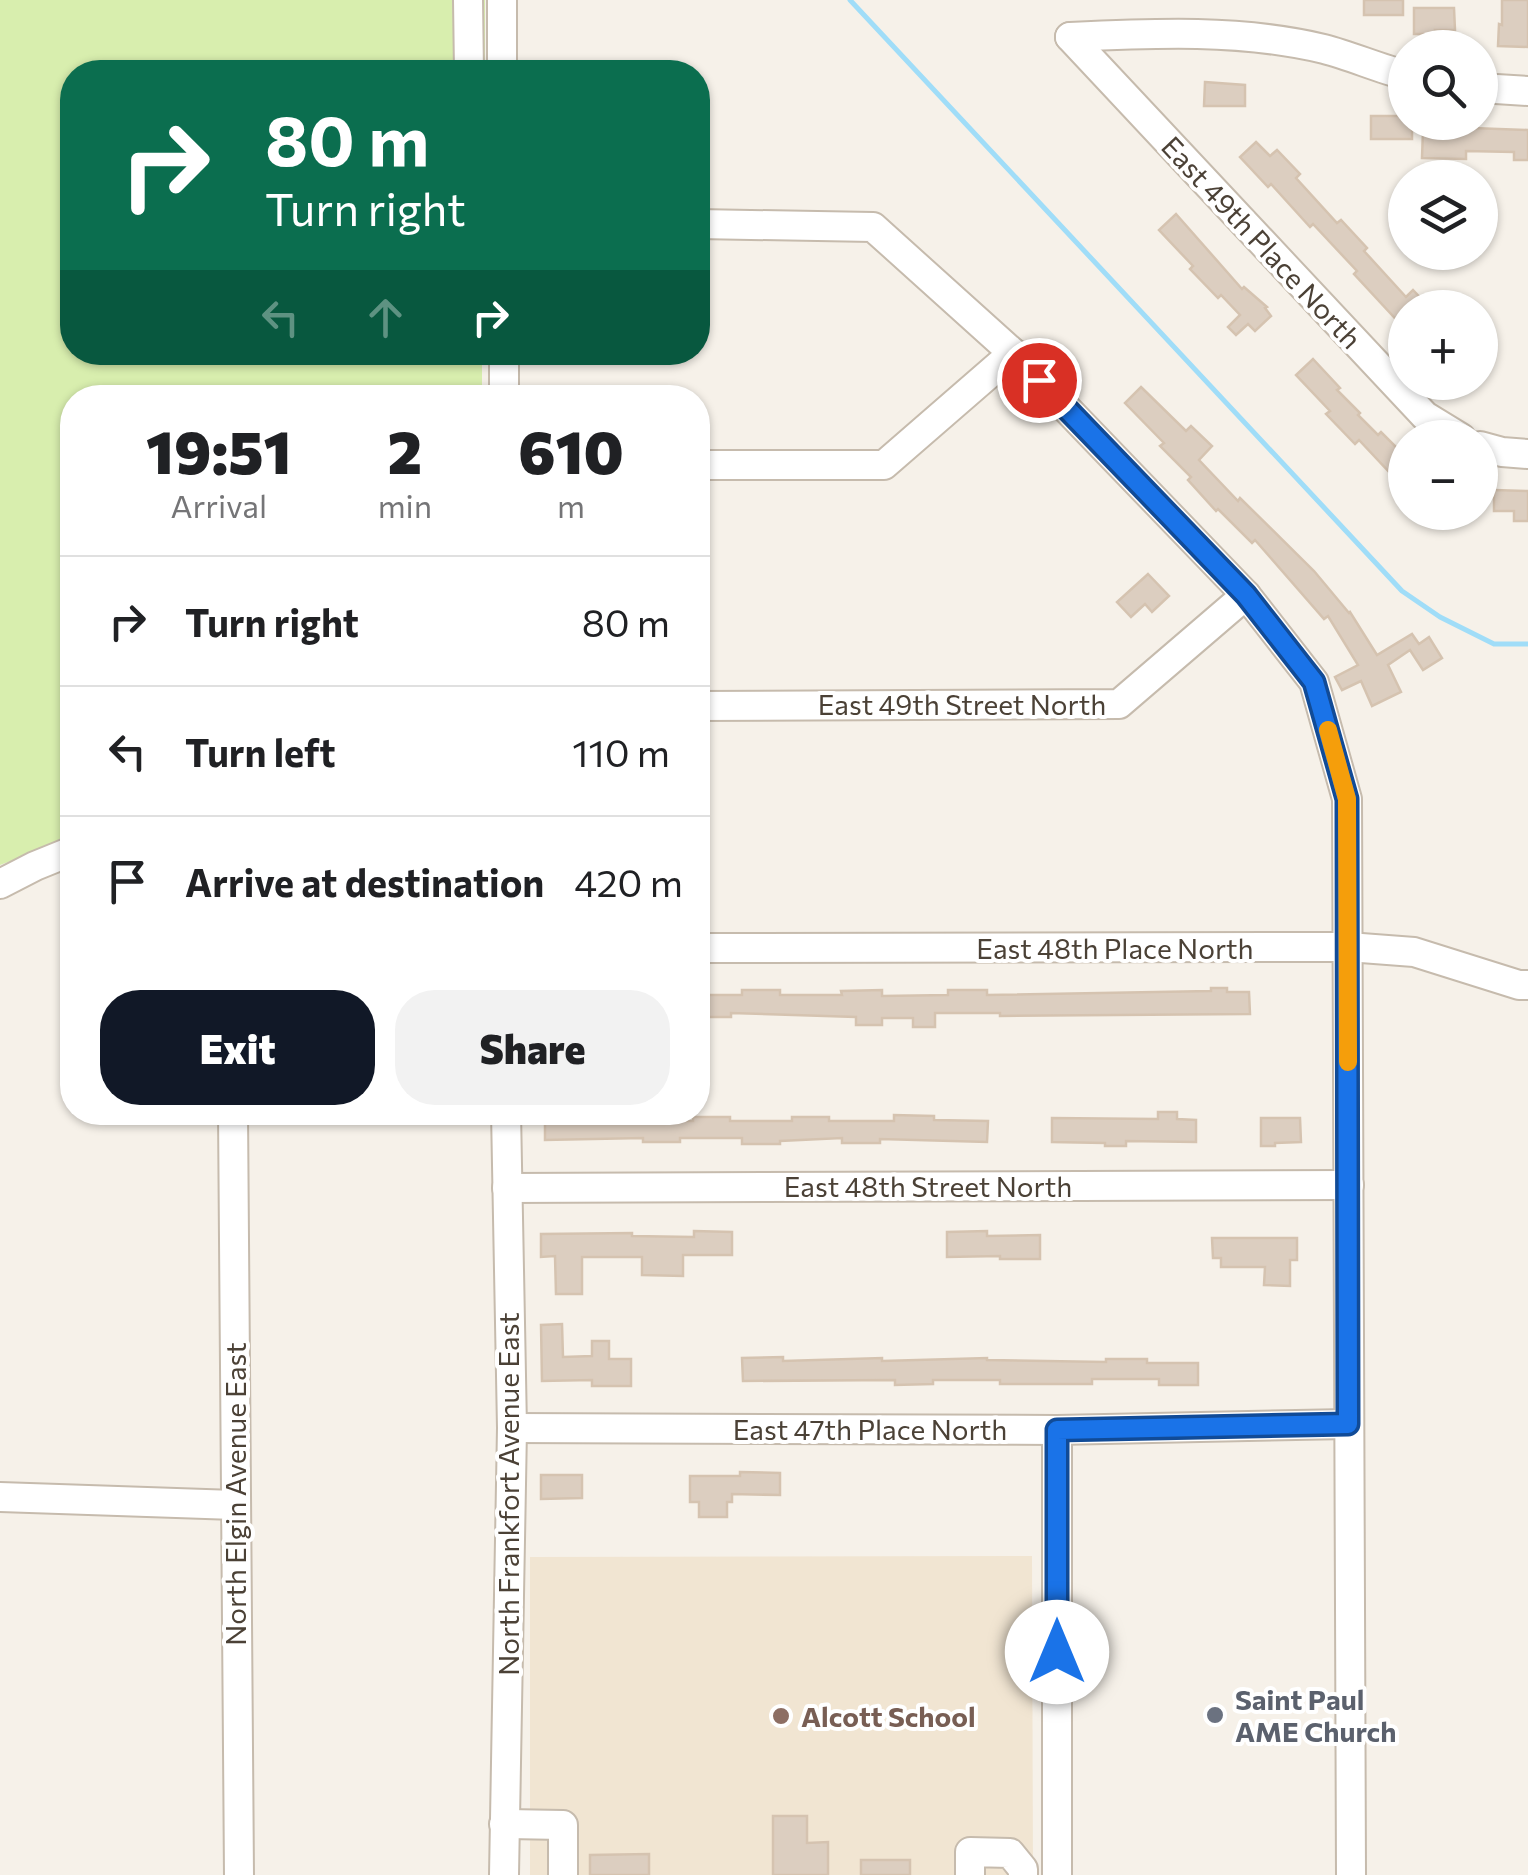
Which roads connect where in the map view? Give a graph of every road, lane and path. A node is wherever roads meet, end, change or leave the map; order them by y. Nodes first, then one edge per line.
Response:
1 (468, 0) edge
2 (502, 0) edge
3 (468, 60) edge
4 (502, 60) edge
5 (1388, 70) edge
6 (1498, 89) edge
7 (1528, 90) edge
8 (710, 224) edge
9 (1014, 353) junction
10 (1432, 420) edge
11 (1498, 451) edge
12 (1528, 454) edge
13 (710, 465) edge
14 (1246, 595) junction
15 (710, 706) edge
16 (60, 855) edge
17 (0, 884) edge
18 (710, 948) edge
19 (1348, 948) junction
20 (1528, 985) edge
21 (233, 1125) edge
22 (506, 1125) edge
23 (1349, 1185) junction
24 (507, 1188) junction
25 (1348, 1424) junction
26 (512, 1428) junction
27 (1057, 1430) junction
28 (0, 1497) edge
29 (235, 1505) junction
30 (504, 1824) junction
31 (239, 1875) edge
32 (504, 1875) edge
33 (563, 1875) edge
34 (970, 1875) edge
35 (1022, 1875) edge
36 (1058, 1875) edge
37 (1351, 1875) edge

1 - 3 street
2 - 4 street
5 - 10 street, East 49th Place North
6 - 7 street
8 - 9 street
9 - 13 street
9 - 14 street
11 - 12 street
14 - 15 street, East 49th Street North
14 - 19 street
16 - 17 street
18 - 19 street, East 48th Place North
19 - 20 street, East 48th Place North
19 - 23 street
21 - 29 street, North Elgin Avenue East
22 - 24 street, North Frankfort Avenue East
23 - 24 street, East 48th Street North
23 - 25 street
24 - 26 street, North Frankfort Avenue East
25 - 27 street, East 47th Place North
25 - 37 street
26 - 27 street, East 47th Place North
26 - 30 street, North Frankfort Avenue East
27 - 36 street
28 - 29 street
29 - 31 street, North Elgin Avenue East
30 - 32 street, North Frankfort Avenue East
30 - 33 street
34 - 35 street

